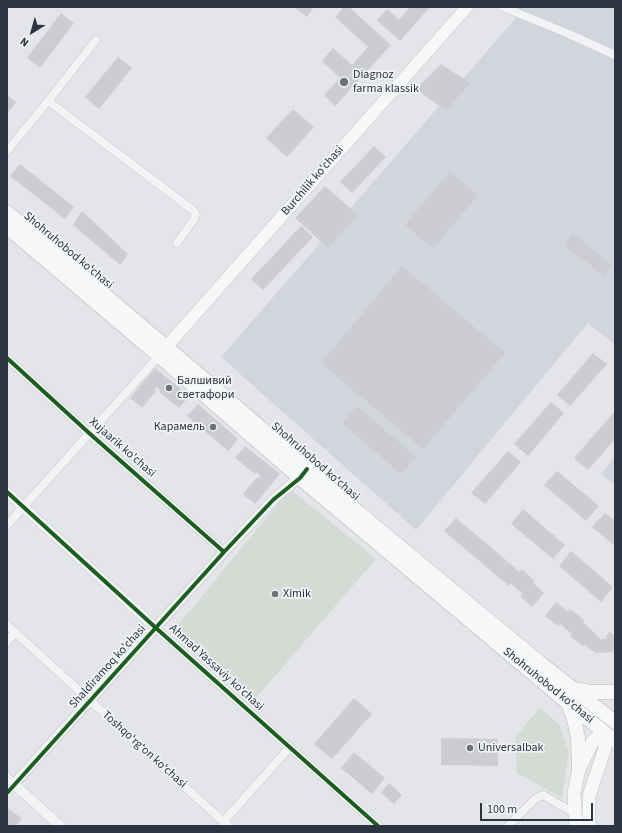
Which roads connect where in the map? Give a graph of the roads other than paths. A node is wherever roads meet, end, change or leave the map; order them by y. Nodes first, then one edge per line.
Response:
1 (467, 7) edge
2 (503, 7) edge
3 (96, 40) dead end
4 (615, 55) edge
5 (48, 101) junction
6 (7, 151) edge
7 (7, 212) edge
8 (7, 227) edge
9 (177, 243) dead end
10 (163, 352) junction
11 (7, 358) edge
12 (89, 433) junction
13 (304, 474) junction
14 (7, 492) edge
15 (24, 507) junction
16 (7, 525) edge
17 (224, 552) junction
18 (7, 625) edge
19 (156, 628) junction
20 (15, 632) junction
21 (7, 642) edge
22 (572, 689) junction
23 (615, 692) edge
24 (90, 701) junction
25 (568, 703) junction
26 (614, 721) edge
27 (610, 737) edge
28 (290, 747) junction
29 (579, 769) junction
30 (11, 781) edge
31 (7, 793) edge
32 (574, 813) junction
33 (225, 824) edge
34 (60, 826) edge
35 (378, 826) edge
36 (508, 826) edge
37 (576, 826) edge
38 (589, 826) edge

1 - 10 main road, Burchilik ko'chasi
2 - 4 street
3 - 5 street
5 - 6 street
5 - 9 street
7 - 10 highway, Shohruhobod koʻchasi
8 - 10 highway, Shohruhobod koʻchasi
10 - 12 street
10 - 13 highway, Shohruhobod koʻchasi
11 - 12 street, Xujaarik ko'chasi
12 - 15 street
12 - 17 street, Xujaarik ko'chasi
13 - 17 street, Shaldiramoq ko'chasi
13 - 22 highway, Shohruhobod koʻchasi
13 - 25 highway, Shohruhobod koʻchasi
14 - 15 street, Ahmad Yassaviy ko'chasi
15 - 16 street
15 - 19 street, Ahmad Yassaviy ko'chasi
17 - 19 street, Shaldiramoq ko'chasi
18 - 20 street, Toshqoʻrgʻon koʻchasi
19 - 24 street, Shaldiramoq ko'chasi
19 - 28 street, Ahmad Yassaviy ko'chasi
20 - 21 street
20 - 24 street, Toshqoʻrgʻon koʻchasi
22 - 23 highway
22 - 26 highway, Shohruhobod koʻchasi
24 - 30 street, Shaldiramoq ko'chasi
24 - 33 street, Toshqoʻrgʻon koʻchasi
25 - 27 highway, Shohruhobod koʻchasi
25 - 29 highway
26 - 27 highway
27 - 29 main road
27 - 38 main road
28 - 33 street
28 - 35 street, Ahmad Yassaviy ko'chasi
29 - 32 main road
30 - 31 street, Shaldiramoq ko'chasi
30 - 34 street
32 - 36 street
32 - 37 main road

